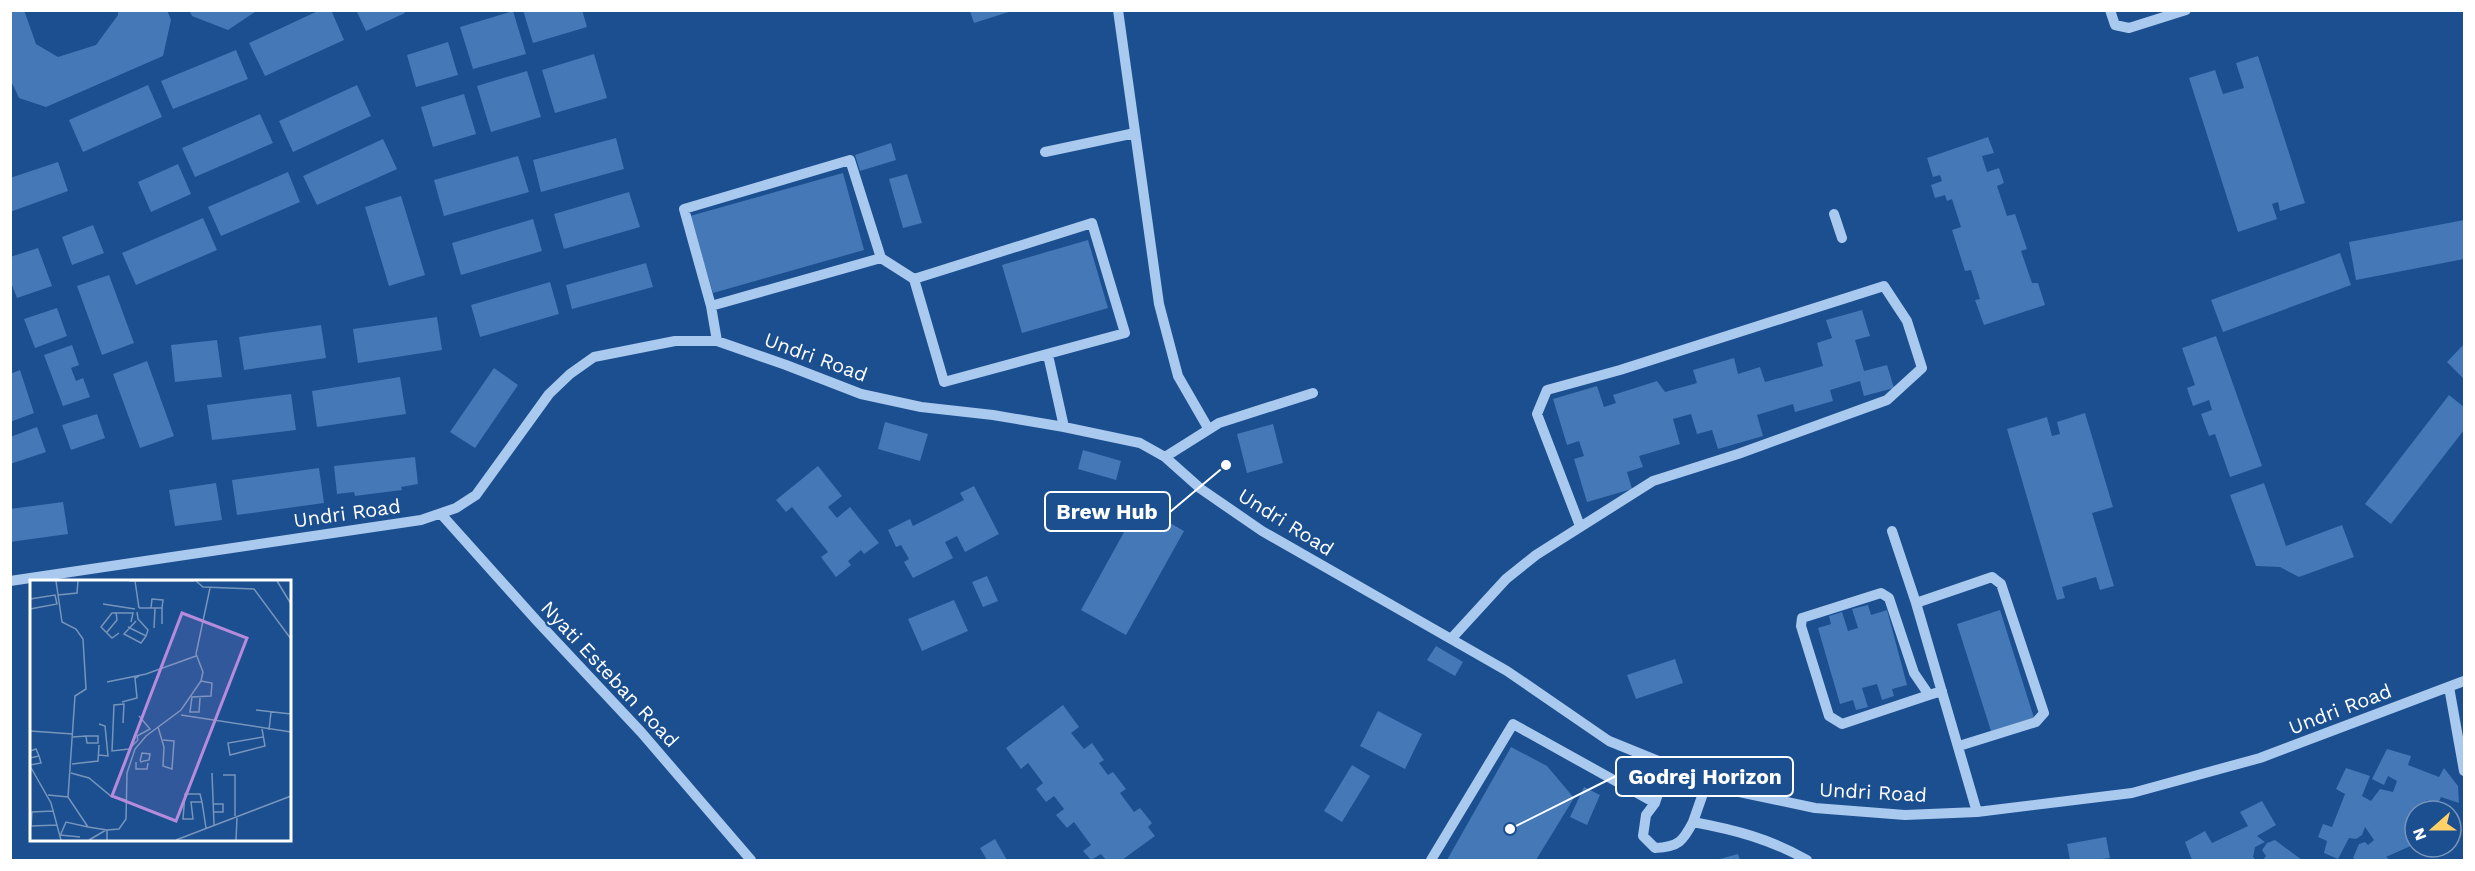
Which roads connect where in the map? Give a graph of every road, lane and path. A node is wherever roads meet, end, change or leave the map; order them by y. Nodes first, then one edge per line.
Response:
1 (1118, 10) edge
2 (2110, 10) edge
3 (2186, 10) edge
4 (1135, 133) junction
5 (1046, 152) dead end
6 (1833, 214) dead end
7 (1842, 238) dead end
8 (881, 258) junction
9 (914, 279) junction
10 (711, 306) junction
11 (717, 341) junction
12 (1048, 355) junction
13 (1313, 393) dead end
14 (1064, 427) junction
15 (1208, 428) junction
16 (1165, 457) junction
17 (441, 514) junction
18 (1580, 526) junction
19 (1892, 531) dead end
20 (10, 581) edge
21 (1916, 603) junction
22 (1450, 639) junction
23 (2464, 681) edge
24 (2449, 687) junction
25 (1942, 691) junction
26 (1929, 695) junction
27 (1959, 746) junction
28 (1668, 765) junction
29 (2464, 771) edge
30 (1706, 785) junction
31 (1655, 803) junction
32 (1977, 813) junction
33 (1694, 822) junction
34 (751, 861) edge
35 (1431, 861) edge
36 (1807, 861) edge

1 - 4 street
2 - 3 street
4 - 5 street
4 - 15 street
6 - 7 street
8 - 9 street
8 - 10 street
8 - 10 street
9 - 12 street
9 - 12 street
10 - 11 street
11 - 14 street, Undri Road
11 - 17 street, Undri Road
12 - 14 street
13 - 15 street
14 - 16 street, Undri Road
15 - 16 street
16 - 22 street, Undri Road
17 - 20 street, Undri Road
17 - 34 street, Nyati Esteban Road
18 - 18 street
18 - 22 street
19 - 21 street
21 - 25 street
21 - 27 street
22 - 28 street, Undri Road
23 - 24 street, Undri Road
24 - 29 street
24 - 32 street, Undri Road
25 - 26 street
25 - 27 street
26 - 26 street
27 - 32 street
28 - 30 street, Undri Road
28 - 31 street
30 - 32 street, Undri Road
30 - 33 street
31 - 33 street
31 - 35 street
33 - 36 street

